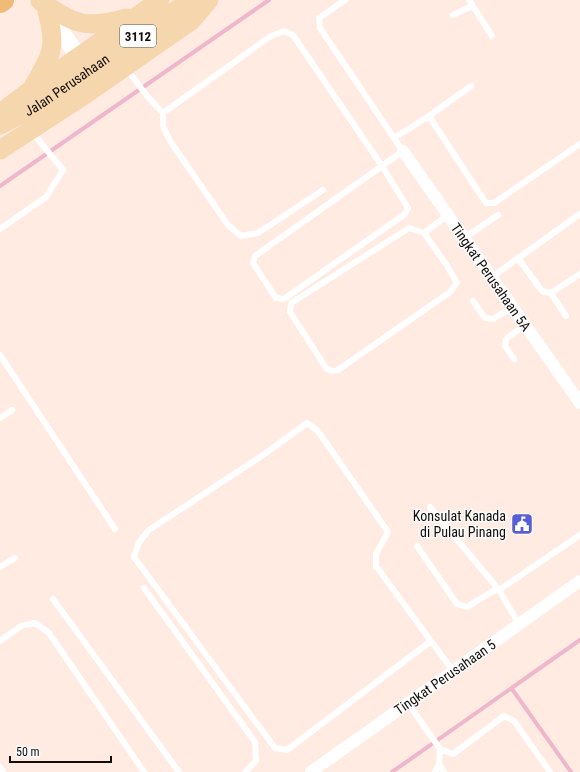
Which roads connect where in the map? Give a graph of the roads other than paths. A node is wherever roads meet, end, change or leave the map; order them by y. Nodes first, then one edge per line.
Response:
1 (160, 0) edge
2 (191, 0) edge
3 (209, 0) edge
4 (345, 0) edge
5 (470, 3) edge
6 (42, 4) edge
7 (140, 14) junction
8 (453, 15) dead end
9 (492, 36) dead end
10 (82, 65) junction
11 (127, 70) junction
12 (471, 86) dead end
13 (31, 90) junction
14 (86, 94) junction
15 (0, 113) edge
16 (163, 113) junction
17 (429, 116) junction
18 (0, 125) edge
19 (35, 135) junction
20 (394, 138) junction
21 (580, 144) edge
22 (0, 150) edge
23 (403, 151) junction
24 (382, 166) junction
25 (322, 190) dead end
26 (580, 214) edge
27 (448, 215) junction
28 (498, 215) dead end
29 (0, 229) edge
30 (424, 233) junction
31 (464, 238) junction
32 (518, 258) junction
33 (580, 274) edge
34 (492, 277) junction
35 (551, 293) junction
36 (473, 301) dead end
37 (512, 307) junction
38 (566, 316) dead end
39 (525, 325) junction
40 (0, 355) edge
41 (514, 359) dead end
42 (580, 404) edge
43 (12, 410) dead end
44 (0, 418) edge
45 (430, 507) dead end
46 (116, 529) dead end
47 (580, 535) edge
48 (417, 546) dead end
49 (16, 558) dead end
50 (0, 567) edge
51 (580, 581) edge
52 (144, 588) dead end
53 (499, 590) junction
54 (53, 599) dead end
55 (519, 624) junction
56 (0, 641) edge
57 (430, 641) junction
58 (453, 671) junction
59 (408, 703) junction
60 (439, 747) junction
61 (439, 764) junction
62 (0, 767) edge
63 (3, 772) edge
64 (144, 772) edge
65 (179, 772) edge
66 (245, 772) edge
67 (311, 772) edge
68 (435, 772) edge
69 (444, 772) edge
70 (550, 772) edge

1 - 7 main road, Jalan Perusahaan / 3112
2 - 10 main road, Jalan Perusahaan / 3112
3 - 11 main road
4 - 20 lane
5 - 8 lane
5 - 9 lane
6 - 7 main road
6 - 10 street
6 - 13 main road
7 - 10 main road, Jalan Perusahaan / 3112
10 - 13 main road, Jalan Perusahaan / 3112
10 - 14 street
10 - 18 main road, Jalan Perusahaan / 3112
11 - 14 main road
11 - 16 lane
12 - 17 lane
13 - 15 main road, Jalan Perusahaan / 3112
14 - 19 main road
16 - 24 lane
16 - 25 lane
17 - 20 lane
17 - 21 lane
19 - 22 main road
19 - 29 lane
20 - 23 lane
23 - 24 lane
23 - 27 street, Tingkat Perusahaan 5A
24 - 24 lane
26 - 32 lane
27 - 30 lane
27 - 31 street, Tingkat Perusahaan 5A
28 - 31 lane
30 - 30 lane
31 - 34 street, Tingkat Perusahaan 5A
32 - 34 lane
32 - 35 lane
33 - 35 lane
34 - 37 street, Tingkat Perusahaan 5A
35 - 38 lane
36 - 37 lane
37 - 39 street, Tingkat Perusahaan 5A
39 - 41 lane
39 - 42 street, Tingkat Perusahaan 5A
40 - 46 lane
43 - 44 lane
45 - 53 lane
47 - 53 lane
48 - 53 lane
49 - 50 lane
51 - 55 street, Tingkat Perusahaan 5
52 - 66 lane
53 - 55 lane
54 - 65 lane
55 - 58 street, Tingkat Perusahaan 5
56 - 64 lane
57 - 57 lane
57 - 58 lane
58 - 59 street, Tingkat Perusahaan 5
59 - 60 lane
59 - 67 street, Tingkat Perusahaan 5
60 - 61 lane
60 - 70 lane
61 - 68 lane
61 - 69 lane
62 - 63 lane

